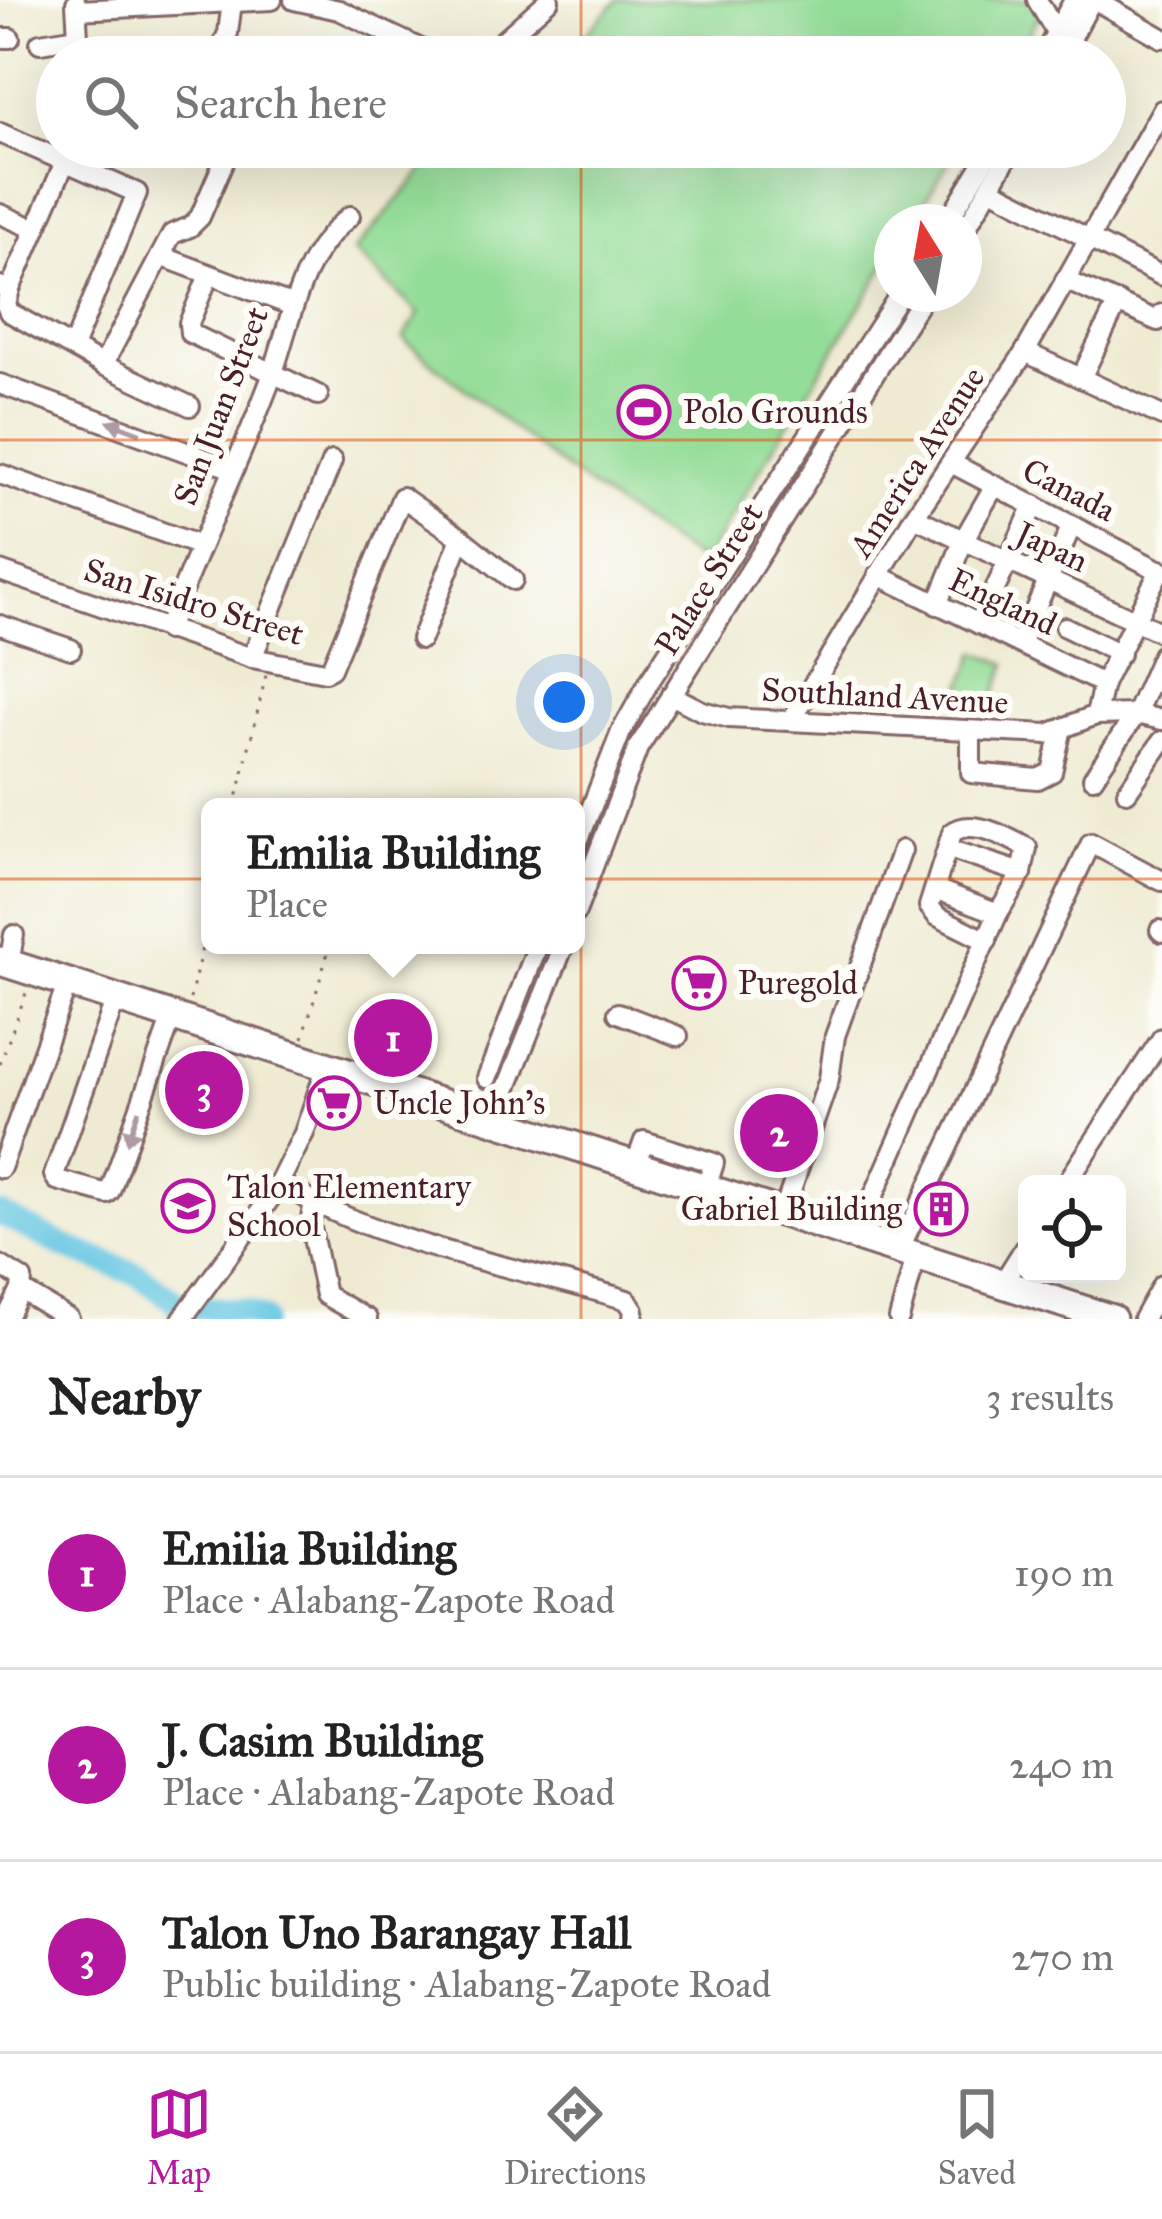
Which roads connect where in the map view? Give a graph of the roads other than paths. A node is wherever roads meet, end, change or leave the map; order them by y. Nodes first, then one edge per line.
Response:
1 (272, 0) edge
2 (294, 0) edge
3 (1037, 0) edge
4 (1074, 0) edge
5 (1093, 0) edge
6 (232, 2) edge
7 (542, 2) edge
8 (77, 5) edge
9 (1056, 32) junction
10 (78, 36) edge
11 (227, 36) edge
12 (394, 36) edge
13 (507, 36) edge
14 (1054, 36) edge
15 (1073, 36) edge
16 (1162, 38) edge
17 (1162, 110) edge
18 (0, 133) edge
19 (36, 149) edge
20 (62, 168) edge
21 (79, 168) edge
22 (221, 168) edge
23 (981, 168) edge
24 (1002, 168) edge
25 (991, 189) junction
26 (958, 204) edge
27 (982, 204) edge
28 (0, 214) edge
29 (350, 216) dead end
30 (35, 230) junction
31 (1087, 240) junction
32 (161, 256) junction
33 (209, 275) junction
34 (1162, 276) edge
35 (1065, 280) junction
36 (5, 288) edge
37 (1118, 302) junction
38 (292, 306) junction
39 (888, 312) edge
40 (914, 312) edge
41 (1162, 314) edge
42 (73, 347) junction
43 (1025, 352) junction
44 (104, 364) junction
45 (272, 374) junction
46 (1081, 378) junction
47 (0, 384) edge
48 (318, 395) dead end
49 (190, 406) dead end
50 (1162, 416) edge
51 (332, 461) dead end
52 (951, 463) junction
53 (233, 469) junction
54 (0, 474) edge
55 (995, 485) junction
56 (1034, 505) junction
57 (914, 517) junction
58 (1072, 525) junction
59 (461, 538) junction
60 (964, 539) junction
61 (198, 545) junction
62 (1008, 559) junction
63 (0, 571) edge
64 (1161, 571) edge
65 (878, 575) junction
66 (1047, 577) junction
67 (513, 580) dead end
68 (937, 604) junction
69 (1136, 620) junction
70 (980, 624) junction
71 (4, 627) edge
72 (1065, 627) dead end
73 (167, 630) junction
74 (1162, 633) edge
75 (421, 639) dead end
76 (1021, 642) junction
77 (70, 649) dead end
78 (0, 651) edge
79 (1120, 654) junction
80 (1162, 655) edge
81 (260, 659) junction
82 (1103, 684) junction
83 (671, 695) junction
84 (1136, 714) junction
85 (1096, 716) junction
86 (1162, 720) edge
87 (791, 721) junction
88 (1062, 728) junction
89 (971, 733) junction
90 (1162, 741) edge
91 (1093, 778) dead end
92 (1127, 793) dead end
93 (585, 823) edge
94 (902, 850) dead end
95 (958, 852) dead end
96 (1022, 873) junction
97 (1162, 881) edge
98 (585, 889) edge
99 (935, 889) junction
100 (998, 913) junction
101 (14, 935) dead end
102 (987, 941) junction
103 (535, 954) edge
104 (560, 954) edge
105 (13, 965) edge
106 (68, 982) junction
107 (116, 998) junction
108 (618, 1013) dead end
109 (178, 1019) junction
110 (678, 1036) dead end
111 (1162, 1038) edge
112 (327, 1066) junction
113 (487, 1078) dead end
114 (494, 1120) junction
115 (2, 1168) edge
116 (1072, 1175) edge
117 (279, 1183) junction
118 (314, 1203) junction
119 (783, 1214) junction
120 (856, 1236) junction
121 (908, 1253) junction
122 (1018, 1258) edge
123 (0, 1265) edge
124 (1002, 1284) junction
125 (1162, 1285) edge
126 (21, 1290) junction
127 (6, 1319) edge
128 (69, 1319) edge
129 (182, 1319) edge
130 (367, 1319) edge
131 (633, 1319) edge
132 (899, 1319) edge
133 (1112, 1319) edge
134 (1143, 1319) edge

1 - 6 street
2 - 12 street
3 - 9 street
4 - 9 street
5 - 15 street
5 - 16 street
6 - 8 street
6 - 11 street
7 - 13 street
8 - 10 street
9 - 14 street
17 - 31 street, America Avenue
18 - 19 street
20 - 30 street
21 - 42 street
22 - 32 street
23 - 26 street
24 - 25 street
25 - 27 street
25 - 31 street
28 - 30 street
29 - 38 street, San Juan Street
30 - 36 street
31 - 34 street
31 - 35 street, America Avenue
32 - 33 street
32 - 44 street
33 - 38 street
33 - 45 street
35 - 37 street
35 - 43 street, America Avenue
36 - 42 street
37 - 41 street
37 - 46 street
38 - 45 street, San Juan Street
39 - 93 street
40 - 83 street, Palace Street
42 - 44 street
43 - 46 street
43 - 52 street, America Avenue
44 - 49 street
45 - 48 street
45 - 53 street, San Juan Street
46 - 50 street
53 -> 47 street
51 - 81 street
52 - 55 street, Canada
52 - 57 street, America Avenue
53 - 61 street, San Juan Street
54 - 61 street
55 - 56 street, Canada
55 - 60 street
56 - 58 street, Canada
56 - 62 street
57 - 60 street, Japan
57 - 65 street, America Avenue
58 - 64 street, Canada
58 - 66 street
59 - 67 street
59 - 75 street
59 - 81 street, San Isidro Street
60 - 62 street, Japan
60 - 68 street
61 - 73 street, San Juan Street
62 - 66 street, Japan
62 - 70 street
63 - 73 street, San Isidro Street
64 - 69 street, Canada
65 - 68 street, England
65 - 87 street, America Avenue
66 - 69 street, Japan
66 - 76 street
68 - 70 street, England
69 - 74 street, Japan
69 - 79 street, Canada
70 - 76 street, England
71 - 77 street
71 - 78 street
72 - 79 street
73 - 81 street, San Isidro Street
76 - 82 street, England
79 - 82 street, Canada
80 - 84 street
82 - 85 street, Canada
83 - 87 street, Southland Avenue
83 - 98 street, Palace Street
84 - 85 street, Southland Avenue
84 - 86 street, Southland Avenue
84 - 91 street
85 - 88 street, Southland Avenue
87 - 89 street, Southland Avenue
88 - 89 street, Southland Avenue
88 - 89 street
90 - 92 street
94 - 119 street
95 - 96 street
96 - 99 street
96 - 100 street
97 - 121 street
99 - 100 street
99 - 102 street
100 - 102 street
101 - 105 street
102 - 120 street
103 - 113 street
104 - 114 street
105 - 106 highway
106 - 107 highway
106 - 115 street
107 - 109 highway
109 -> 107 street
108 - 110 street
109 - 112 highway
111 - 116 street
112 - 114 highway
112 - 117 street
114 - 119 highway
117 - 118 street
117 - 129 street
118 - 130 street
118 - 131 street
119 - 120 highway
120 - 121 highway
121 - 124 highway
121 - 132 street
122 - 124 street
123 - 126 street
124 - 133 highway
125 - 134 street
126 - 127 street
126 - 128 street

